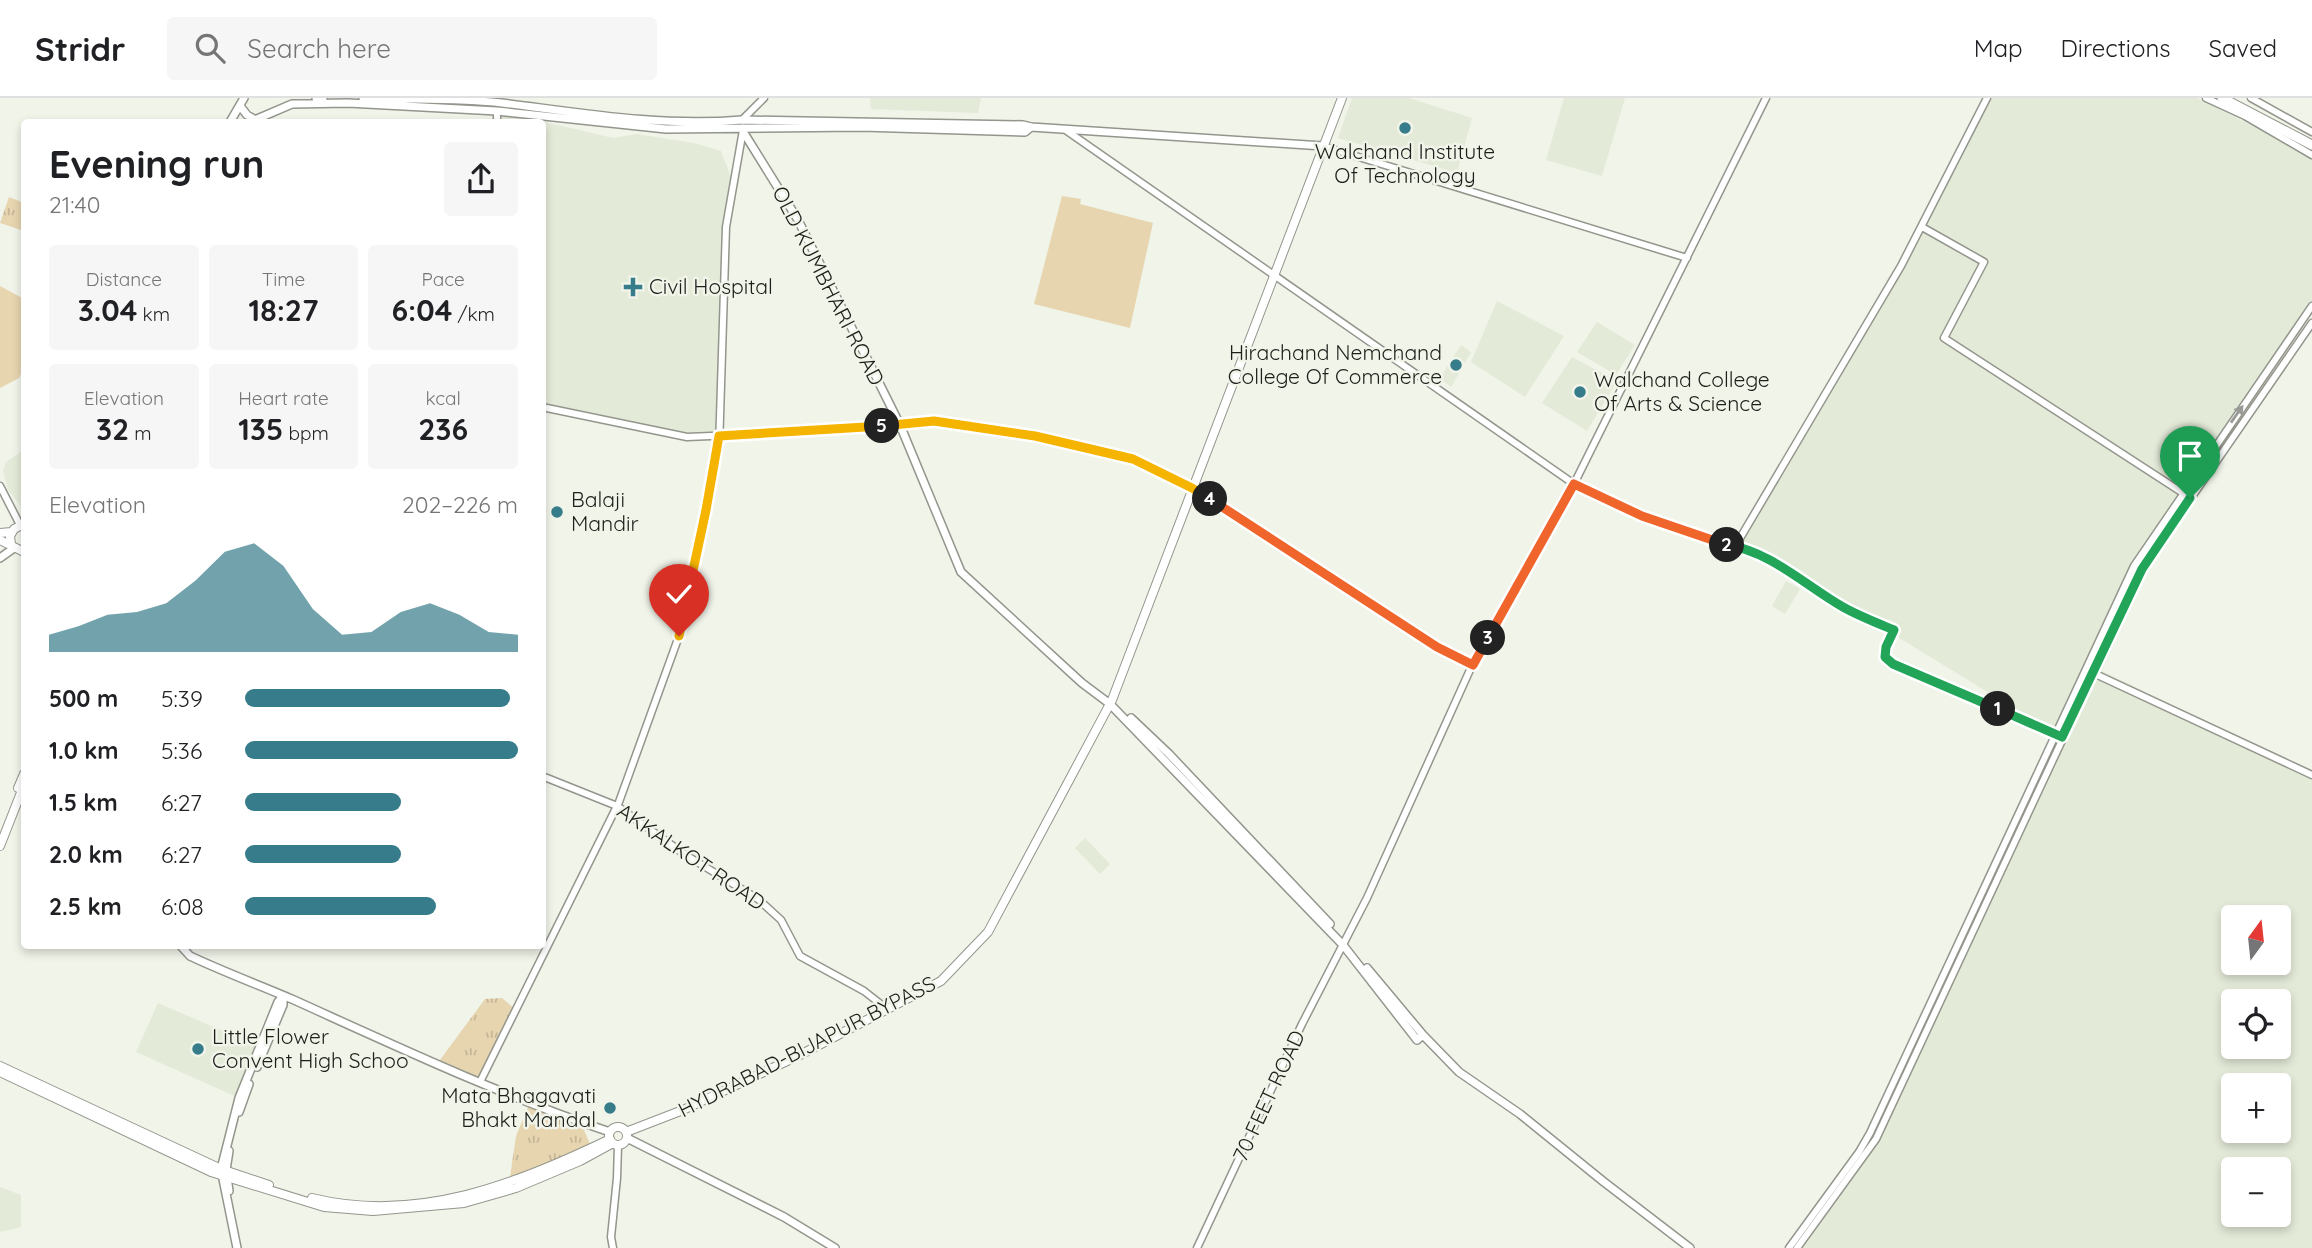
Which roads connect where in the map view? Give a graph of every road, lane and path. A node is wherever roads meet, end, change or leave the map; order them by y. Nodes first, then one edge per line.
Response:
1 (244, 98) edge
2 (316, 98) edge
3 (323, 98) edge
4 (363, 98) edge
5 (764, 98) edge
6 (1342, 98) edge
7 (1766, 98) edge
8 (1987, 98) edge
9 (2206, 98) edge
10 (2222, 98) edge
11 (2235, 98) edge
12 (2251, 98) edge
13 (240, 106) junction
14 (497, 111) junction
15 (232, 119) edge
16 (250, 119) edge
17 (257, 119) edge
18 (497, 119) edge
19 (743, 124) junction
20 (1067, 131) junction
21 (2312, 132) edge
22 (2312, 143) edge
23 (1323, 146) junction
24 (2312, 155) edge
25 (1922, 227) junction
26 (1687, 258) junction
27 (1274, 274) junction
28 (2312, 306) edge
29 (2312, 323) edge
30 (546, 408) edge
31 (900, 425) junction
32 (719, 436) junction
33 (1574, 484) junction
34 (0, 486) edge
35 (1192, 488) junction
36 (2183, 492) junction
37 (2190, 498) junction
38 (21, 523) edge
39 (21, 526) edge
40 (11, 532) junction
41 (0, 533) edge
42 (0, 540) edge
43 (1736, 545) junction
44 (19, 550) edge
45 (0, 558) edge
46 (1473, 665) junction
47 (2089, 671) junction
48 (1111, 702) junction
49 (2059, 735) junction
50 (2312, 775) edge
51 (546, 778) edge
52 (21, 781) edge
53 (21, 793) edge
54 (617, 806) junction
55 (0, 833) edge
56 (0, 846) edge
57 (1344, 943) junction
58 (184, 949) edge
59 (283, 996) junction
60 (887, 1009) junction
61 (0, 1066) edge
62 (0, 1072) edge
63 (480, 1082) junction
64 (626, 1135) junction
65 (613, 1140) junction
66 (223, 1173) junction
67 (239, 1248) edge
68 (613, 1248) edge
69 (835, 1248) edge
70 (1197, 1248) edge
71 (1690, 1248) edge
72 (1788, 1248) edge
73 (1797, 1248) edge

1 - 13 main road
2 - 3 main road
4 - 19 main road
5 - 19 street
6 - 23 main road, HYDRABAD-BIJAPUR BYPASS
7 - 26 street, 70 FEET ROAD
8 - 25 street
9 - 24 street
10 - 22 highway
11 - 22 highway
12 - 21 street
13 - 15 main road
13 - 16 main road
14 - 17 main road
14 - 18 street
14 - 19 main road
19 - 20 main road
19 - 31 main road, OLD KUMBHARI ROAD
19 - 32 street
20 - 23 main road
20 - 27 street
23 - 26 street
23 - 27 main road, HYDRABAD-BIJAPUR BYPASS
25 - 36 street
25 - 43 street
26 - 33 street, 70 FEET ROAD
27 - 33 street
27 - 35 main road, HYDRABAD-BIJAPUR BYPASS
36 -> 28 street
29 - 37 street
30 - 32 street
31 - 32 street
31 - 35 street
31 - 48 main road, OLD KUMBHARI ROAD
32 - 54 street
33 - 43 street
33 - 46 street, 70 FEET ROAD
34 - 38 street
35 - 46 street
35 - 48 main road, HYDRABAD-BIJAPUR BYPASS
36 - 37 street
36 - 47 street
37 - 47 street
39 - 40 main road
40 - 41 main road
40 - 44 main road
42 - 44 main road
43 - 49 street
44 - 45 main road
46 - 57 street, 70 FEET ROAD
47 - 49 street
47 - 50 street
48 - 57 main road, OLD KUMBHARI ROAD
48 - 60 main road, HYDRABAD-BIJAPUR BYPASS
49 - 72 street
49 - 73 street
51 - 54 street, AKKALKOT ROAD
52 - 55 main road
53 - 56 main road
54 - 60 street, AKKALKOT ROAD
54 - 63 street
57 - 70 street, 70 FEET ROAD
57 - 71 main road, OLD KUMBHARI ROAD
58 - 59 main road
59 - 63 main road
59 - 66 main road
60 - 64 main road, HYDRABAD-BIJAPUR BYPASS
61 - 66 main road
62 - 66 main road
63 - 65 main road
64 - 65 main road
64 - 65 main road
64 - 69 main road
65 - 66 main road
65 - 68 street
66 - 67 main road

